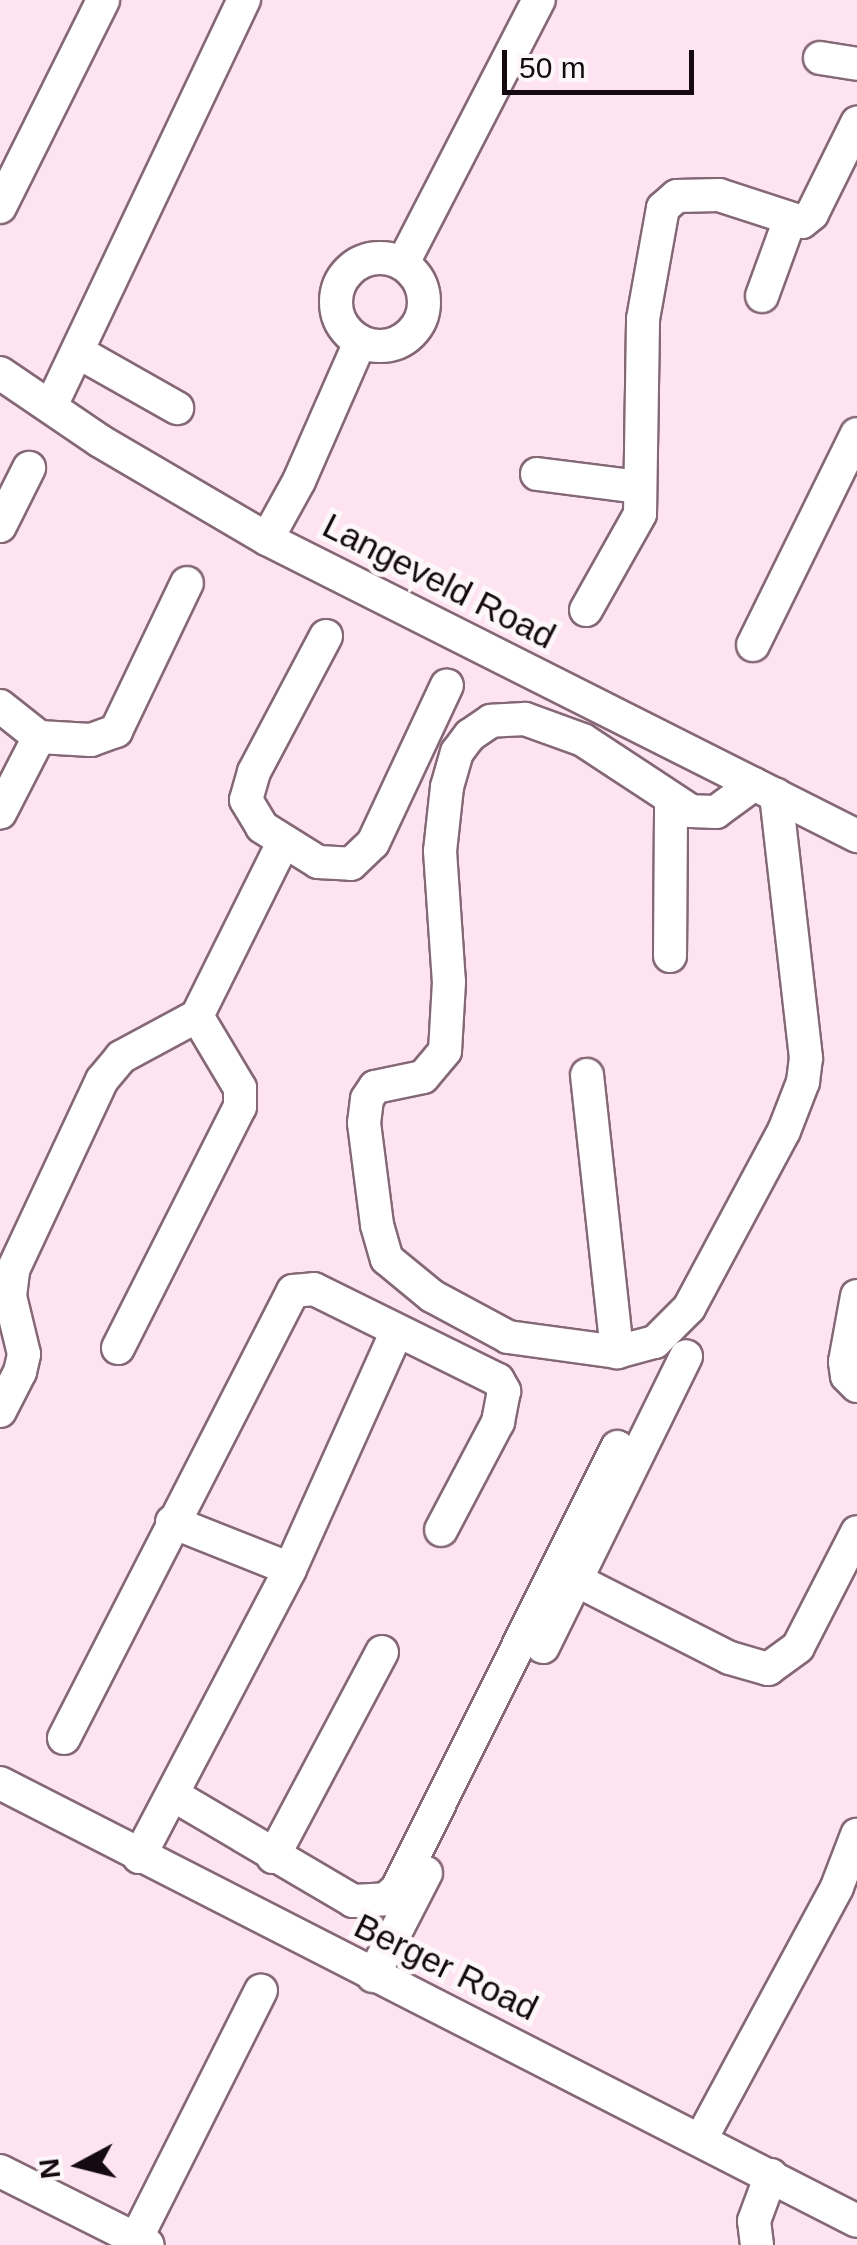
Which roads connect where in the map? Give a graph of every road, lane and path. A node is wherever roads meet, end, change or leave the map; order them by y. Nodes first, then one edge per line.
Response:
1 (103, 0) edge
2 (244, 0) edge
3 (539, 0) edge
4 (820, 58) dead end
5 (857, 64) edge
6 (857, 123) edge
7 (0, 207) edge
8 (790, 219) junction
9 (403, 264) junction
10 (762, 296) dead end
11 (360, 342) junction
12 (78, 352) junction
13 (0, 373) edge
14 (51, 406) junction
15 (177, 408) dead end
16 (857, 434) edge
17 (29, 468) dead end
18 (537, 474) dead end
19 (638, 488) junction
20 (0, 526) edge
21 (267, 539) junction
22 (188, 583) dead end
23 (586, 610) dead end
24 (326, 636) dead end
25 (753, 645) dead end
26 (448, 685) dead end
27 (0, 706) edge
28 (39, 737) junction
29 (765, 789) junction
30 (671, 800) junction
31 (0, 813) edge
32 (857, 836) edge
33 (282, 843) junction
34 (670, 956) dead end
35 (197, 1016) junction
36 (587, 1076) dead end
37 (857, 1296) edge
38 (397, 1331) junction
39 (118, 1348) dead end
40 (617, 1352) junction
41 (686, 1356) dead end
42 (857, 1386) edge
43 (0, 1411) edge
44 (617, 1448) dead end
45 (172, 1522) junction
46 (441, 1530) dead end
47 (857, 1532) edge
48 (290, 1569) junction
49 (578, 1581) junction
50 (382, 1652) dead end
51 (64, 1738) dead end
52 (0, 1783) edge
53 (175, 1796) junction
54 (857, 1835) edge
55 (140, 1857) junction
56 (273, 1857) junction
57 (374, 1976) junction
58 (261, 1990) dead end
59 (701, 2139) junction
60 (0, 2171) edge
61 (771, 2175) junction
62 (857, 2221) edge
63 (142, 2242) edge
64 (758, 2245) edge

1 - 7 street
2 - 12 street
3 - 9 street
4 - 5 street
6 - 8 street
8 - 10 street
8 - 19 street
9 - 11 street
9 - 11 street
11 - 21 street
12 - 14 street
12 - 15 street
13 - 14 street, Langeveld Road
14 - 21 street, Langeveld Road
16 - 25 street
17 - 20 street
18 - 19 street
19 - 23 street
21 - 29 street, Langeveld Road
22 - 28 street
24 - 33 street
26 - 33 street
27 - 28 street
28 - 31 street
29 - 30 street
29 - 32 street, Langeveld Road
29 - 40 street
30 - 34 street
30 - 40 street
33 - 35 street
35 - 39 street
35 - 43 street
36 - 40 street
37 - 42 street
38 - 45 street
38 - 46 street
38 - 48 street
41 - 49 street
44 - 56 street
45 - 48 street
45 - 51 street
47 - 49 street
48 - 53 street
49 - 57 street
50 - 56 street
52 - 55 street, Berger Road
53 - 55 street
53 - 56 street
54 - 59 street
55 - 57 street, Berger Road
57 - 59 street, Berger Road
58 - 63 street
59 - 61 street, Berger Road
60 - 63 street
61 - 62 street, Berger Road
61 - 64 street

